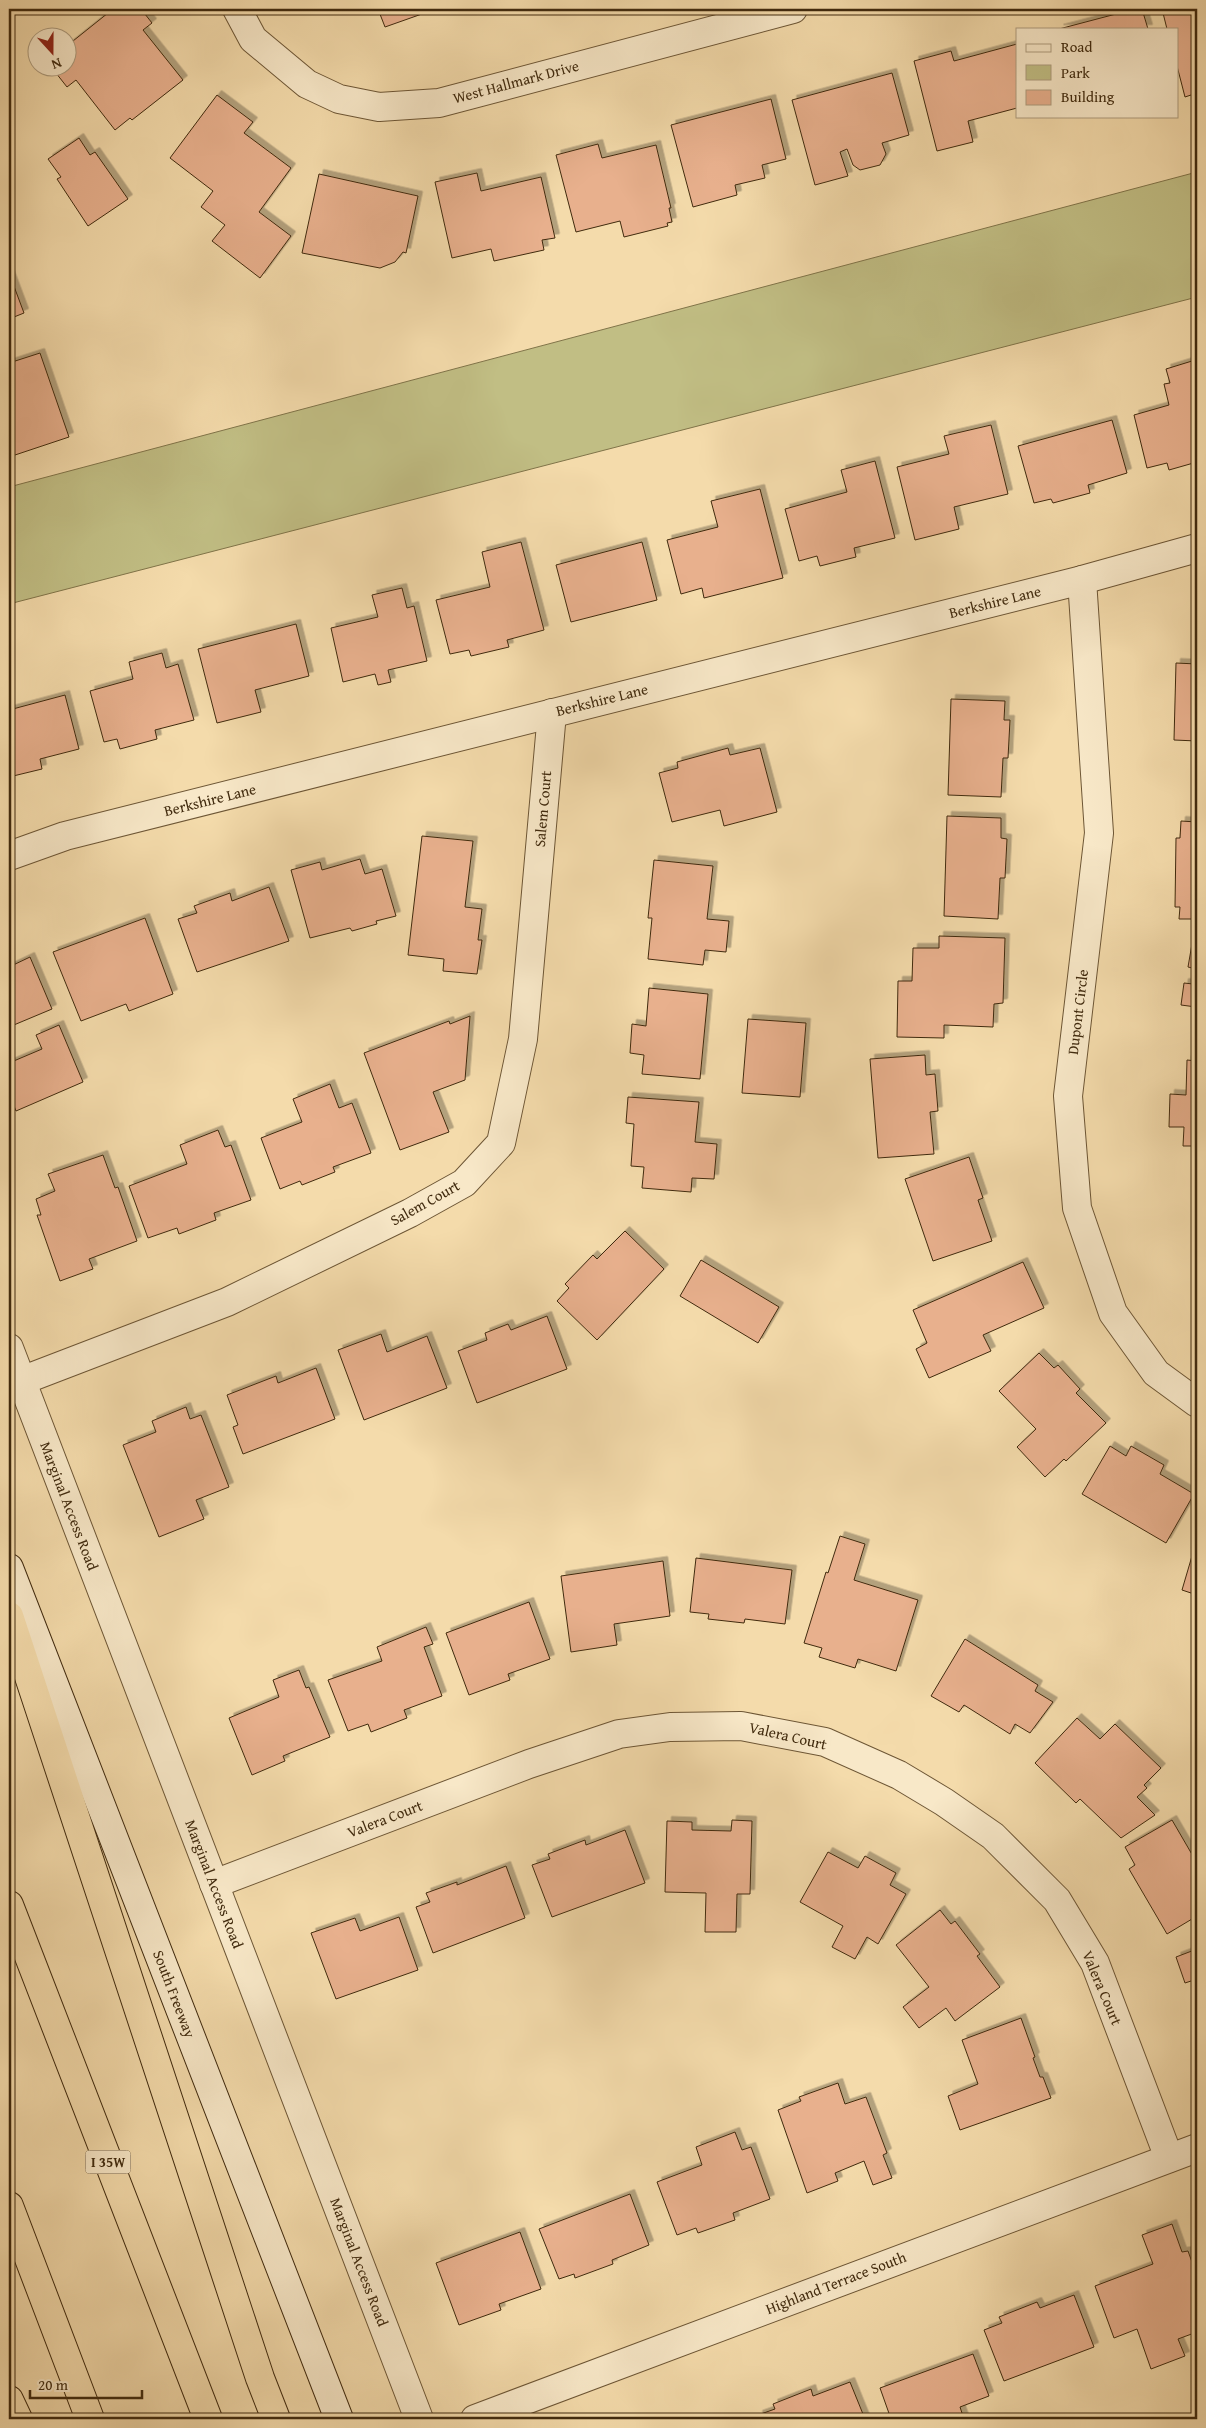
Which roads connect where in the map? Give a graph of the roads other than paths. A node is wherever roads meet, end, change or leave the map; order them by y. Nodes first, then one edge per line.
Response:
1 (236, 9) edge
2 (793, 9) edge
3 (759, 13) edge
4 (1197, 548) edge
5 (1082, 580) junction
6 (552, 713) junction
7 (9, 856) edge
8 (9, 1348) edge
9 (21, 1381) junction
10 (1197, 1403) edge
11 (9, 1568) edge
12 (9, 1616) edge
13 (214, 1884) junction
14 (9, 1905) edge
15 (1197, 2148) edge
16 (1169, 2158) junction
17 (9, 2206) edge
18 (9, 2400) edge
19 (18, 2419) edge
20 (90, 2419) edge
21 (208, 2419) edge
22 (276, 2419) edge
23 (339, 2419) edge
24 (419, 2419) edge
25 (475, 2419) edge

1 - 3 street, West Hallmark Drive
2 - 3 street, West Hallmark Drive
4 - 5 street, Berkshire Lane
5 - 6 street, Berkshire Lane
5 - 10 street, Dupont Circle
6 - 7 street, Berkshire Lane
6 - 9 street, Salem Court
8 - 9 street, Marginal Access Road
9 - 13 street, Marginal Access Road
11 - 23 street, South Freeway
12 - 22 highway
13 - 16 street, Valera Court
13 - 24 street, Marginal Access Road
14 - 21 highway, I 35W
15 - 16 street, Highland Terrace South
16 - 25 street, Highland Terrace South
17 - 20 highway
18 - 19 highway

